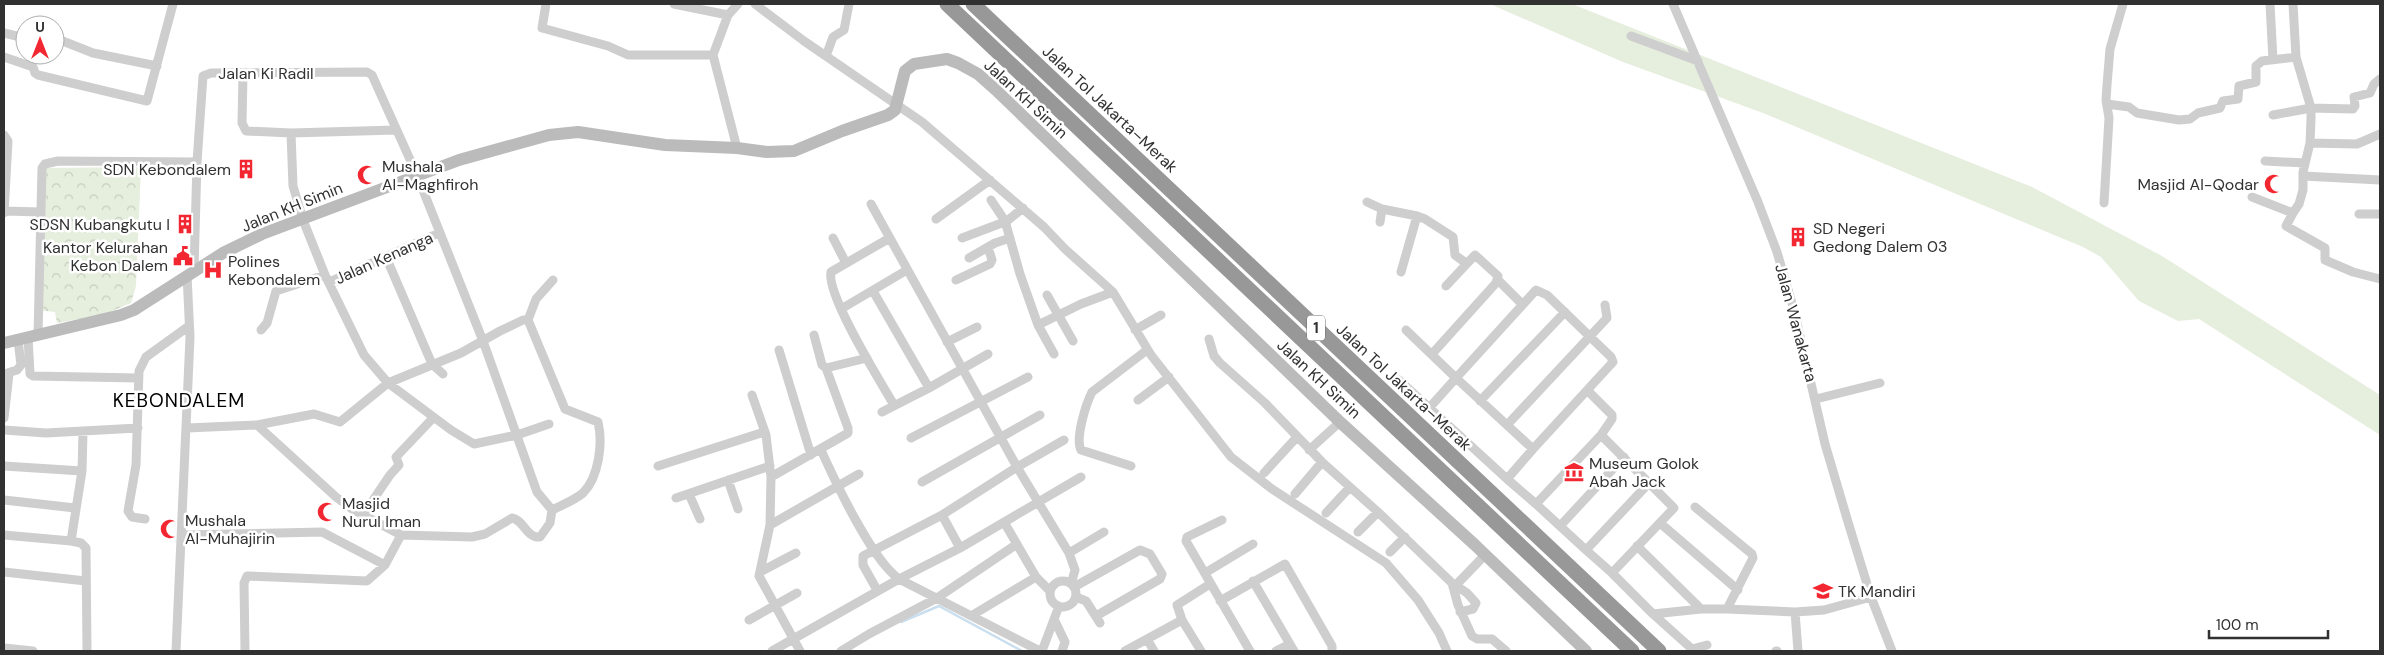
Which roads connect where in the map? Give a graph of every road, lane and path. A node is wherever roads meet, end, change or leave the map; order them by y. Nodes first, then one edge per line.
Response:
1 (173, 4) edge
2 (546, 4) edge
3 (674, 4) edge
4 (738, 4) edge
5 (755, 4) edge
6 (849, 4) edge
7 (947, 4) edge
8 (973, 4) edge
9 (1673, 4) edge
10 (2124, 4) edge
11 (2270, 4) edge
12 (2293, 4) edge
13 (728, 15) junction
14 (1631, 36) dead end
15 (65, 42) edge
16 (714, 55) junction
17 (826, 56) junction
18 (4, 57) edge
19 (2296, 57) junction
20 (2273, 60) junction
21 (1698, 61) junction
22 (157, 66) junction
23 (243, 74) junction
24 (2380, 79) edge
25 (897, 104) junction
26 (2107, 104) junction
27 (2311, 108) junction
28 (2272, 115) dead end
29 (396, 130) junction
30 (291, 133) junction
31 (2380, 134) edge
32 (4, 135) edge
33 (2310, 143) junction
34 (737, 148) junction
35 (2265, 161) dead end
36 (196, 162) junction
37 (2304, 163) junction
38 (417, 175) junction
39 (2303, 176) junction
40 (990, 180) junction
41 (2380, 180) edge
42 (2252, 197) dead end
43 (991, 200) dead end
44 (1367, 202) dead end
45 (2104, 203) dead end
46 (870, 204) dead end
47 (1022, 208) junction
48 (1382, 209) junction
49 (4, 212) edge
50 (40, 212) junction
51 (2293, 213) junction
52 (2358, 214) dead end
53 (2380, 214) edge
54 (1417, 216) junction
55 (936, 219) dead end
56 (303, 220) junction
57 (1005, 221) junction
58 (1380, 222) dead end
59 (440, 233) junction
60 (833, 238) dead end
61 (962, 238) dead end
62 (1010, 238) junction
63 (888, 239) junction
64 (988, 247) junction
65 (386, 257) junction
66 (968, 258) dead end
67 (1466, 262) junction
68 (846, 263) junction
69 (907, 270) junction
70 (191, 272) junction
71 (1401, 272) dead end
72 (327, 279) junction
73 (2380, 279) edge
74 (553, 280) dead end
75 (956, 280) dead end
76 (1498, 280) junction
77 (1446, 286) dead end
78 (873, 291) junction
79 (1113, 292) junction
80 (1047, 295) dead end
81 (1522, 304) junction
82 (1605, 305) dead end
83 (841, 309) junction
84 (1565, 312) junction
85 (1058, 315) junction
86 (1161, 315) dead end
87 (528, 320) junction
88 (1038, 325) junction
89 (189, 326) junction
90 (977, 327) dead end
91 (260, 330) dead end
92 (1135, 330) junction
93 (1406, 330) dead end
94 (814, 335) dead end
95 (28, 338) junction
96 (1590, 338) junction
97 (1209, 339) dead end
98 (483, 341) junction
99 (1073, 341) dead end
100 (947, 342) junction
101 (4, 343) edge
102 (779, 350) dead end
103 (1147, 350) junction
104 (988, 354) dead end
105 (1054, 354) dead end
106 (1432, 354) junction
107 (867, 358) junction
108 (432, 364) junction
109 (826, 368) junction
110 (962, 368) junction
111 (6, 374) edge
112 (443, 374) dead end
113 (1028, 377) dead end
114 (1169, 377) junction
115 (137, 378) junction
116 (1456, 378) junction
117 (1399, 380) dead end
118 (388, 383) junction
119 (1880, 384) dead end
120 (929, 388) junction
121 (1588, 391) junction
122 (752, 395) dead end
123 (1816, 399) junction
124 (1138, 400) dead end
125 (1480, 401) junction
126 (982, 403) junction
127 (894, 406) junction
128 (1430, 407) junction
129 (882, 412) dead end
130 (1040, 415) dead end
131 (4, 418) edge
132 (433, 418) junction
133 (1340, 422) junction
134 (548, 424) dead end
135 (257, 425) junction
136 (1507, 425) junction
137 (138, 428) junction
138 (186, 428) junction
139 (4, 430) edge
140 (84, 432) junction
141 (764, 432) junction
142 (517, 435) junction
143 (1001, 436) junction
144 (1601, 436) junction
145 (1298, 437) junction
146 (910, 438) dead end
147 (1064, 440) dead end
148 (1534, 449) junction
149 (821, 450) junction
150 (1309, 450) junction
151 (812, 455) junction
152 (1624, 457) junction
153 (1322, 462) junction
154 (4, 466) edge
155 (658, 466) dead end
156 (770, 466) junction
157 (1131, 466) dead end
158 (1017, 467) junction
159 (82, 471) junction
160 (1264, 473) dead end
161 (859, 474) dead end
162 (1081, 476) dead end
163 (771, 477) junction
164 (1507, 479) junction
165 (728, 480) junction
166 (922, 482) dead end
167 (1650, 482) junction
168 (837, 485) junction
169 (1350, 487) junction
170 (690, 494) junction
171 (1295, 494) dead end
172 (676, 498) dead end
173 (4, 500) edge
174 (1038, 501) junction
175 (1536, 504) junction
176 (1695, 506) dead end
177 (75, 508) junction
178 (738, 509) dead end
179 (552, 510) junction
180 (1378, 512) junction
181 (1326, 513) dead end
182 (363, 515) junction
183 (942, 515) junction
184 (145, 519) dead end
185 (700, 519) dead end
186 (1222, 520) dead end
187 (1004, 522) junction
188 (1660, 523) junction
189 (770, 525) junction
190 (1561, 525) junction
191 (1104, 532) dead end
192 (1358, 532) dead end
193 (4, 535) edge
194 (401, 535) junction
195 (182, 536) junction
196 (1405, 538) junction
197 (71, 541) junction
198 (1017, 544) junction
199 (1253, 544) dead end
200 (1637, 546) junction
201 (960, 548) junction
202 (874, 549) junction
203 (1586, 550) junction
204 (1390, 552) dead end
205 (796, 553) dead end
206 (1069, 553) junction
207 (1485, 555) junction
208 (385, 566) junction
209 (4, 572) edge
210 (760, 572) junction
211 (1205, 573) junction
212 (1612, 573) junction
213 (1036, 577) junction
214 (899, 579) junction
215 (86, 581) junction
216 (1253, 581) junction
217 (1210, 584) junction
218 (1454, 584) junction
219 (1074, 589) junction
220 (877, 590) junction
221 (1738, 590) junction
222 (1050, 591) junction
223 (797, 593) dead end
224 (1871, 597) junction
225 (937, 598) junction
226 (1220, 601) junction
227 (775, 606) junction
228 (1058, 606) junction
229 (1701, 609) junction
230 (1728, 609) junction
231 (1460, 612) junction
232 (1794, 612) junction
233 (1653, 614) junction
234 (971, 616) junction
235 (1054, 619) junction
236 (749, 620) dead end
237 (1182, 620) junction
238 (792, 639) junction
239 (1147, 639) junction
240 (1706, 645) dead end
241 (1292, 647) edge
242 (4, 648) edge
243 (33, 651) edge
244 (87, 651) edge
245 (176, 651) edge
246 (245, 651) edge
247 (772, 651) edge
248 (800, 651) edge
249 (841, 651) edge
250 (1041, 651) edge
251 (1062, 651) edge
252 (1126, 651) edge
253 (1154, 651) edge
254 (1201, 651) edge
255 (1250, 651) edge
256 (1276, 651) edge
257 (1332, 651) edge
258 (1447, 651) edge
259 (1506, 651) edge
260 (1586, 651) edge
261 (1632, 651) edge
262 (1659, 651) edge
263 (1798, 651) edge
264 (1892, 651) edge

1 - 22 street
2 - 16 street
3 - 13 street
4 - 13 street
5 - 17 street
6 - 17 street
7 - 261 highway, 1
8 - 262 highway, Jalan Tol Jakarta–Merak / 1
9 - 21 street, Jalan Wanakarta
10 - 26 street
11 - 20 street
12 - 19 street
13 - 16 street
14 - 21 street
15 - 22 street
16 - 34 street
17 - 25 street
18 - 22 street
19 - 20 street
19 - 27 street
20 - 26 street
21 - 123 street, Jalan Wanakarta
23 - 29 street, Jalan Ki Radil
23 - 30 street
23 - 36 street, Jalan Ki Radil
24 - 27 street
25 - 34 street, Jalan KH Simin
25 - 40 street
25 - 133 street, Jalan KH Simin
26 - 45 street
27 - 28 street
27 - 33 street
29 - 30 street
29 - 38 street
30 - 56 street
31 - 33 street
32 - 49 street
33 - 37 street
34 - 38 street, Jalan KH Simin
35 - 37 street
36 - 50 street
36 - 70 street, Jalan Ki Radil
37 - 39 street
38 - 56 street, Jalan KH Simin
38 - 59 street
39 - 41 street
39 - 51 street
40 - 47 street
40 - 55 street
42 - 51 street
43 - 57 street
44 - 48 street
46 - 63 street
47 - 57 street
47 - 79 street
48 - 54 street
48 - 58 street
49 - 50 street
50 - 95 street
51 - 73 street
52 - 53 street
54 - 67 street
54 - 71 street
56 - 70 street, Jalan KH Simin
56 - 72 street
57 - 61 street
57 - 62 street
59 - 65 street, Jalan Kenanga
59 - 98 street
60 - 68 street
62 - 64 street
62 - 88 street
63 - 68 street
63 - 69 street
64 - 66 street
64 - 75 street
65 - 72 street, Jalan Kenanga
65 - 108 street
67 - 76 street
67 - 77 street
68 - 83 street
69 - 78 street
69 - 100 street
70 - 89 street, Jalan Ki Radil
70 - 95 street, Jalan KH Simin
72 - 91 street, Jalan Kenanga
72 - 118 street
74 - 87 street
76 - 81 street
76 - 106 street
78 - 83 street
78 - 120 street
79 - 85 street
79 - 92 street
80 - 85 street
81 - 84 street
81 - 116 street
82 - 96 street
83 - 107 street
84 - 96 street
84 - 125 street
85 - 88 street
85 - 99 street
86 - 92 street
87 - 98 street
87 - 179 street
88 - 105 street
89 - 115 street
89 - 138 street, Jalan Ki Radil
90 - 100 street
92 - 103 street
93 - 106 street
94 - 109 street
95 - 101 street, Jalan KH Simin
95 - 111 street
95 - 115 street
96 - 121 street
96 - 136 street
97 - 145 street
98 - 108 street
98 - 142 street
100 - 110 street
102 - 151 street
103 - 114 street
103 - 157 street
104 - 110 street
106 - 116 street
107 - 109 street
107 - 127 street
108 - 112 street
108 - 118 street
109 - 149 street
110 - 120 street
110 - 126 street
111 - 131 street
113 - 126 street
114 - 124 street
114 - 258 street
115 - 137 street
116 - 125 street
116 - 128 street
117 - 128 street
118 - 132 street
118 - 135 street
119 - 123 street
120 - 127 street
121 - 144 street
121 - 148 street
122 - 141 street
123 - 224 street, Jalan Wanakarta
125 - 136 street
126 - 143 street
126 - 146 street
127 - 129 street
128 - 164 street
130 - 143 street
132 - 142 street
132 - 182 street
133 - 150 street
133 - 207 street, Jalan KH Simin
134 - 142 street
135 - 138 street
135 - 182 street
136 - 148 street
137 - 140 street
137 - 184 street
138 - 195 street, Jalan Ki Radil
139 - 140 street
140 - 159 street
141 - 155 street
141 - 156 street
142 - 179 street
143 - 158 street
143 - 166 street
144 - 152 street
144 - 175 street
145 - 150 street
145 - 160 street
147 - 158 street
148 - 164 street
149 - 151 street
149 - 168 street
150 - 153 street
151 - 163 street
152 - 167 street
152 - 190 street
153 - 169 street
153 - 171 street
154 - 159 street
156 - 163 street
156 - 165 street
158 - 174 street
158 - 183 street
159 - 177 street
161 - 168 street
162 - 174 street
163 - 189 street
164 - 175 street
165 - 170 street
165 - 178 street
167 - 188 street
167 - 203 street
168 - 189 street
168 - 202 street
169 - 180 street
169 - 181 street
170 - 172 street
170 - 185 street
173 - 177 street
174 - 187 street
174 - 206 street
175 - 190 street
176 - 221 street
177 - 197 street
179 - 194 street
180 - 192 street
180 - 196 street
182 - 194 street
183 - 201 street
183 - 202 street
186 - 211 street
187 - 198 street
187 - 201 street
188 - 200 street
188 - 221 street
189 - 210 street
190 - 203 street
191 - 206 street
193 - 197 street
194 - 208 street
195 - 208 street
195 - 245 street, Jalan Ki Radil
196 - 204 street
196 - 218 street
197 - 215 street
198 - 213 street
198 - 225 street
199 - 211 street
200 - 212 street
200 - 229 street
201 - 214 street
202 - 214 street
202 - 220 street
203 - 212 street
205 - 210 street
206 - 219 street
207 - 218 street
207 - 260 street, Jalan KH Simin
208 - 246 street
209 - 215 street
210 - 227 street
211 - 217 street
212 - 233 street
213 - 222 street
213 - 234 street
214 - 220 street
214 - 225 street
215 - 244 street
216 - 226 street
216 - 241 street
216 - 257 street
217 - 226 street
217 - 237 street
218 - 231 street
218 - 231 street
219 - 219 street
219 - 222 street
219 - 228 street
220 - 238 street
221 - 230 street
222 - 228 street
223 - 227 street
224 - 232 street
224 - 264 street, Jalan Wanakarta
225 - 234 street
225 - 249 street
226 - 255 street
227 - 236 street
227 - 238 street
228 - 235 street
229 - 230 street
229 - 233 street
230 - 232 street
231 - 259 street
232 - 263 street
233 - 240 street
234 - 250 street
235 - 250 street
235 - 251 street
237 - 239 street
237 - 254 street
238 - 247 street
238 - 248 street
239 - 252 street
239 - 253 street
241 - 256 street
242 - 243 street

